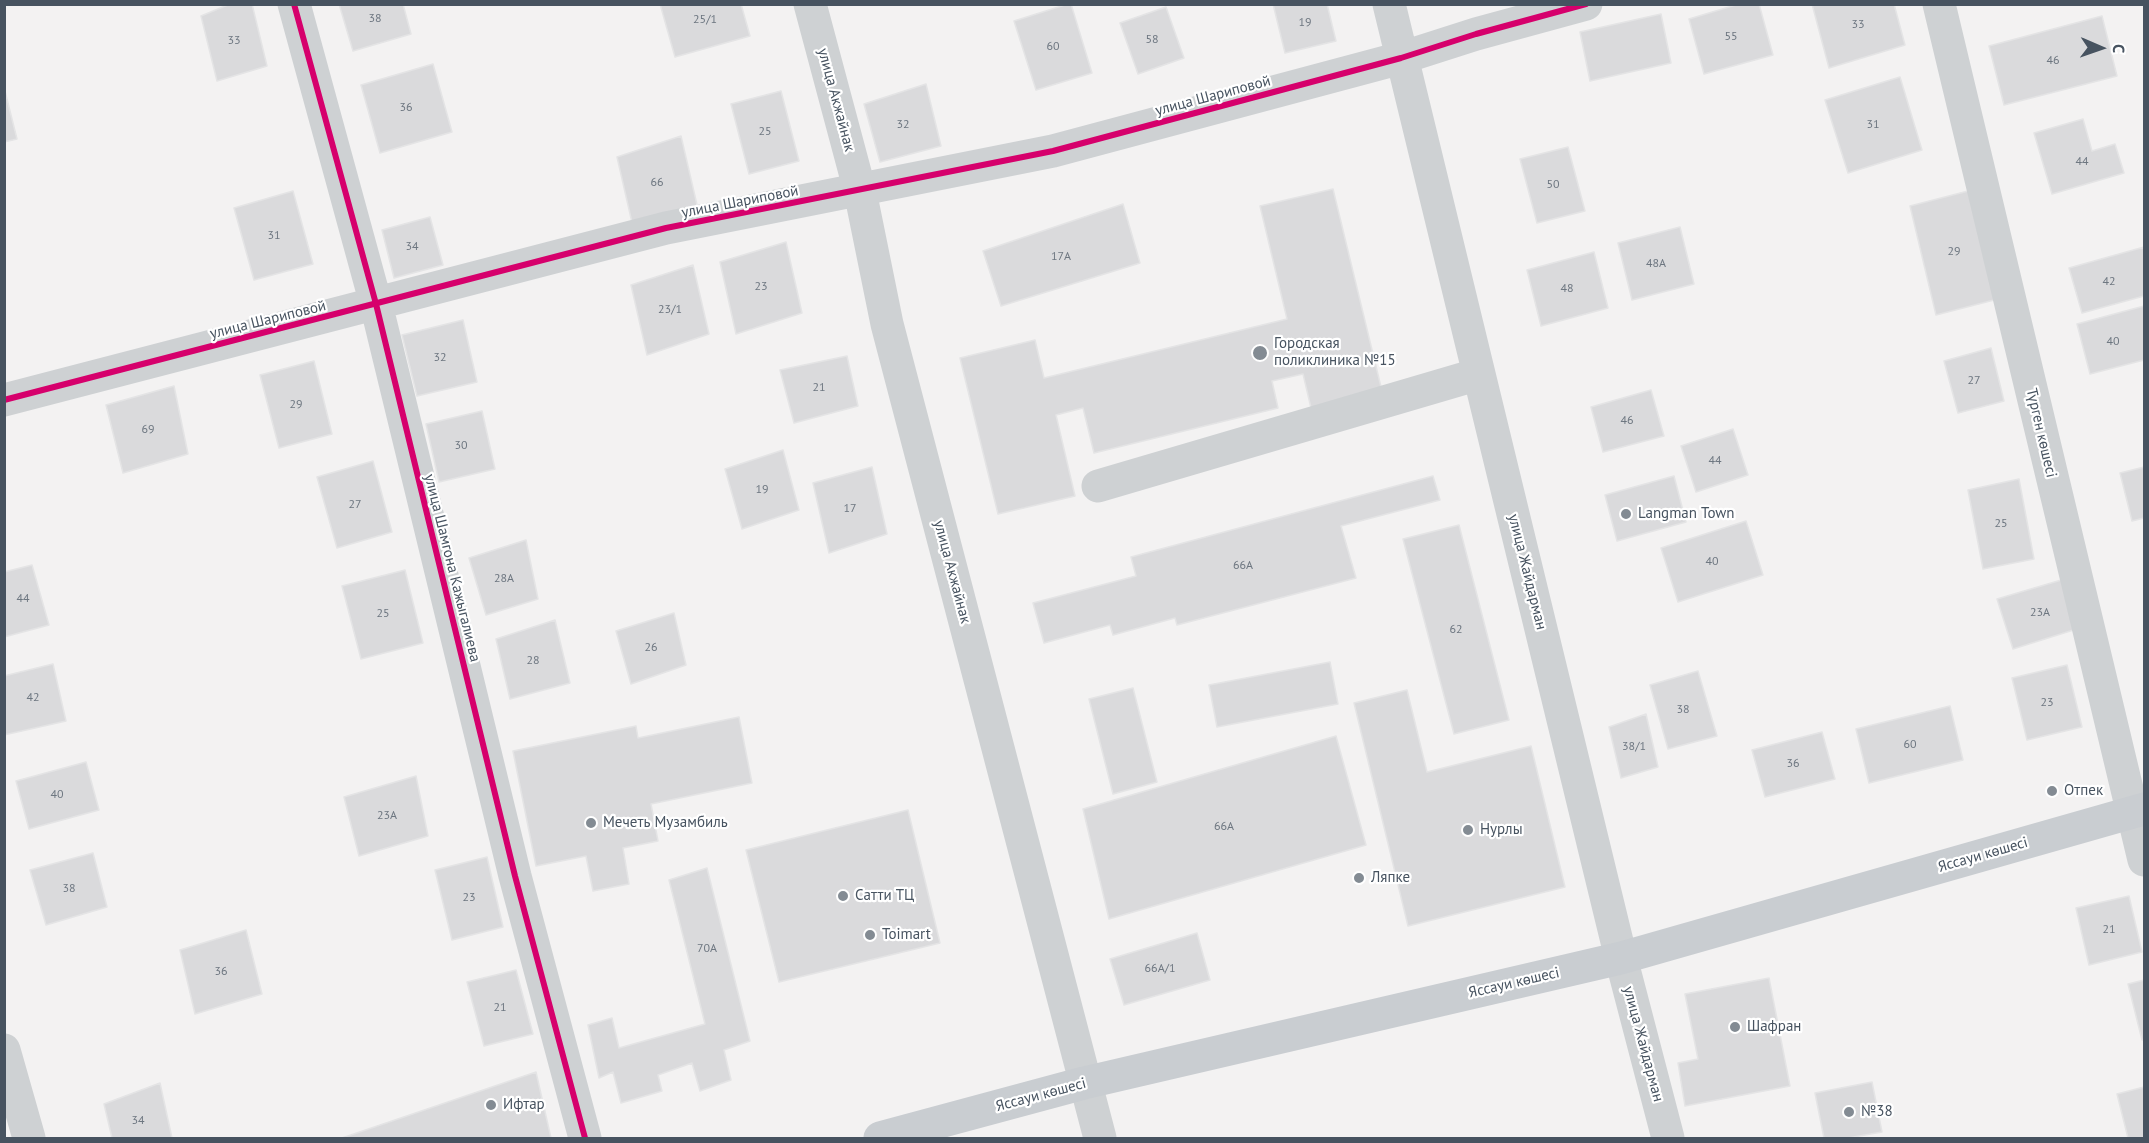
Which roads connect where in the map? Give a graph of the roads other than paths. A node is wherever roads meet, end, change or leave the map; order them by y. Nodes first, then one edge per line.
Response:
1 (294, 4) edge
2 (810, 4) edge
3 (1389, 4) edge
4 (1586, 4) edge
5 (1939, 4) edge
6 (1401, 58) junction
7 (860, 191) junction
8 (376, 304) junction
9 (1479, 374) junction
10 (4, 400) edge
11 (1098, 486) dead end
12 (2138, 811) edge
13 (2145, 861) edge
14 (1621, 958) junction
15 (4, 1050) edge
16 (1084, 1083) junction
17 (29, 1138) edge
18 (585, 1138) edge
19 (879, 1138) edge
20 (1100, 1138) edge
21 (1668, 1138) edge

1 - 8 street, улица Шамгона Кажыгалиева
2 - 7 street, улица Акжайнак
3 - 6 street, улица Жайдарман
4 - 6 street, улица Шариповой
5 - 12 street, Түрген көшесі
6 - 7 street, улица Шариповой
6 - 9 street, улица Жайдарман
7 - 8 street, улица Шариповой
7 - 16 street, улица Акжайнак
8 - 10 street, улица Шариповой
8 - 18 street, улица Шамгона Кажыгалиева
9 - 11 street
9 - 14 street, улица Жайдарман
12 - 13 street, Түрген көшесі
12 - 14 main road, Яссауи көшесі
14 - 16 main road, Яссауи көшесі
14 - 21 street, улица Жайдарман
15 - 17 street
16 - 19 main road, Яссауи көшесі
16 - 20 street, улица Акжайнак

